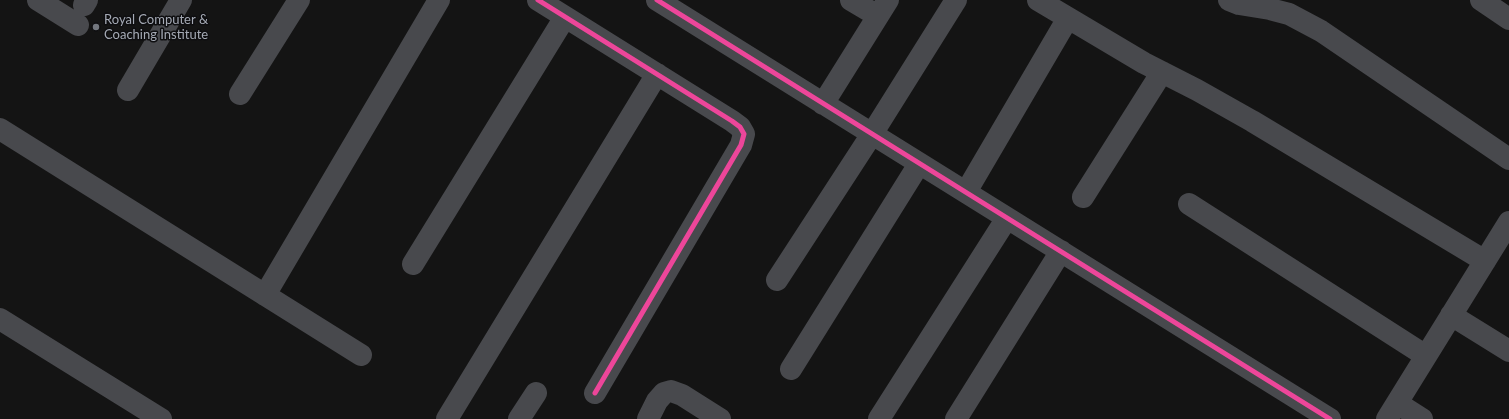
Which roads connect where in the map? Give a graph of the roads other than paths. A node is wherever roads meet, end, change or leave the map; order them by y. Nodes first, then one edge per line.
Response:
1 (38, 0) edge
2 (181, 0) edge
3 (299, 0) edge
4 (439, 0) edge
5 (538, 0) edge
6 (657, 0) edge
7 (851, 0) edge
8 (956, 0) edge
9 (1038, 0) edge
10 (1229, 0) edge
11 (1481, 0) edge
12 (883, 8) edge
13 (83, 10) edge
14 (564, 16) junction
15 (1068, 18) junction
16 (1509, 19) edge
17 (1162, 72) junction
18 (657, 74) junction
19 (128, 90) dead end
20 (240, 94) dead end
21 (823, 104) junction
22 (0, 129) edge
23 (872, 134) junction
24 (1509, 159) edge
25 (920, 164) junction
26 (966, 192) junction
27 (1083, 197) dead end
28 (1189, 204) dead end
29 (1007, 218) junction
30 (1509, 222) edge
31 (1061, 251) junction
32 (1485, 261) junction
33 (413, 264) dead end
34 (777, 280) dead end
35 (265, 295) junction
36 (1451, 315) junction
37 (0, 319) edge
38 (1509, 351) edge
39 (361, 355) dead end
40 (1426, 356) junction
41 (791, 369) dead end
42 (536, 393) dead end
43 (595, 393) dead end
44 (1392, 411) edge
45 (162, 419) edge
46 (447, 419) edge
47 (519, 419) edge
48 (648, 419) edge
49 (720, 419) edge
50 (879, 419) edge
51 (956, 419) edge
52 (1330, 419) edge
53 (1422, 419) edge

1 - 13 street
2 - 19 street
3 - 20 street
4 - 35 street
5 - 14 street
6 - 21 street
7 - 12 street
8 - 23 street
9 - 15 street
10 - 24 street
11 - 16 street
12 - 21 street
14 - 18 street
14 - 33 street
15 - 17 street
15 - 26 street
17 - 27 street
17 - 32 street
18 - 43 street
18 - 46 street
21 - 23 street
22 - 35 street
23 - 25 street
23 - 34 street
25 - 26 street
25 - 41 street
26 - 29 street
28 - 40 street
29 - 31 street
29 - 50 street
30 - 32 street
31 - 51 street
31 - 52 street
32 - 36 street
35 - 39 street
36 - 38 street
36 - 40 street
37 - 45 street
40 - 44 street
42 - 47 street
44 - 53 street
48 - 49 street

